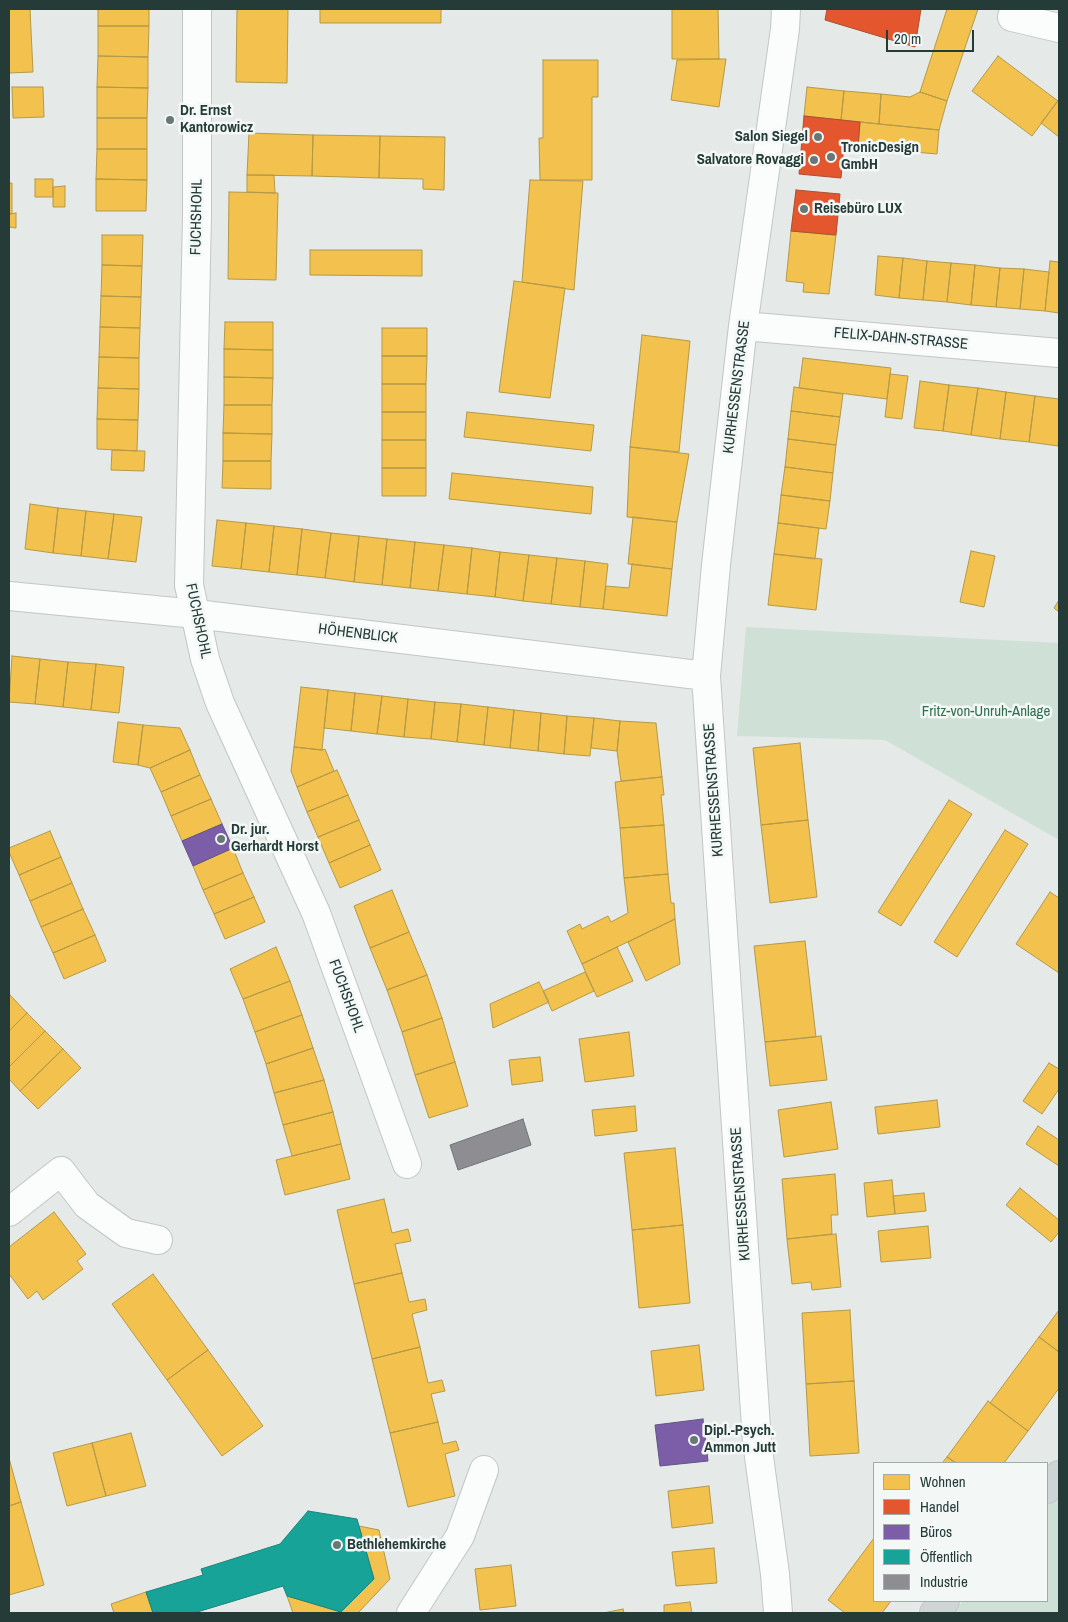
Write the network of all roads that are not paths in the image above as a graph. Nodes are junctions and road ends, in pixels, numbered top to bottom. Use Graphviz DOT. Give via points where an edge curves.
graph roads {
  1 [pos="197,9"];
  2 [pos="786,9"];
  3 [pos="1012,17"];
  4 [pos="1059,28"];
  5 [pos="743,326"];
  6 [pos="1059,353"];
  7 [pos="9,596"];
  8 [pos="196,614"];
  9 [pos="706,676"];
  10 [pos="407,1164"];
  11 [pos="9,1212"];
  12 [pos="158,1240"];
  13 [pos="484,1470"];
  14 [pos="1059,1475"];
  15 [pos="1048,1488"];
  16 [pos="775,1574"];
  17 [pos="944,1602"];
  18 [pos="411,1613"];
  19 [pos="778,1613"];
  20 [pos="787,1613"];
  21 [pos="934,1613"];
  1 -- 8 [label="street, FUCHSHOHL" via="197,226 189,585"];
  2 -- 5 [label="street, KURHESSENSTRASSE"];
  3 -- 4 [label="street"];
  5 -- 6 [label="street, FELIX-DAHN-STRASSE"];
  5 -- 9 [label="street, KURHESSENSTRASSE"];
  7 -- 8 [label="street, HÖHENBLICK"];
  8 -- 9 [label="street, HÖHENBLICK"];
  8 -- 10 [label="street, FUCHSHOHL" via="205,659 220,703 316,913"];
  9 -- 16 [label="street, KURHESSENSTRASSE" via="757,1442"];
  11 -- 12 [label="street" via="61,1171 87,1205 126,1233"];
  13 -- 18 [label="street" via="460,1536"];
  14 -- 15 [label="main road"];
  16 -- 19 [label="street, KURHESSENSTRASSE"];
  16 -- 20 [label="street, KURHESSENSTRASSE"];
  17 -- 21 [label="main road"];
}
